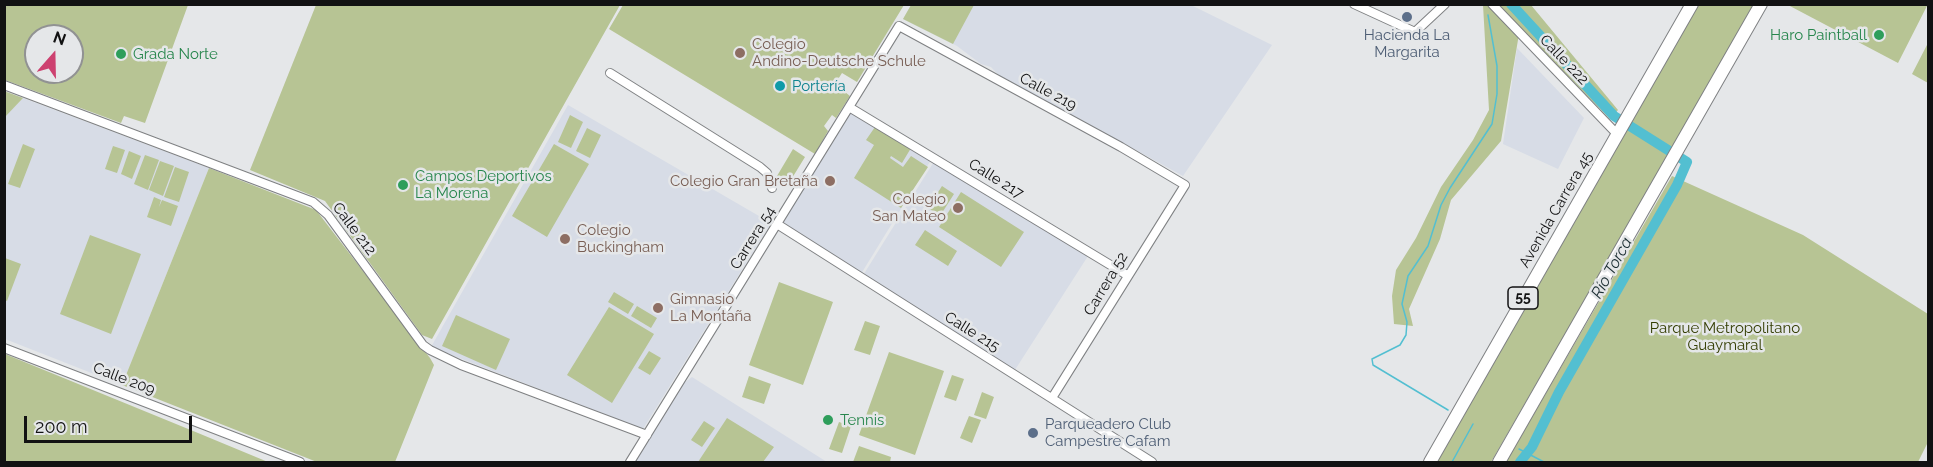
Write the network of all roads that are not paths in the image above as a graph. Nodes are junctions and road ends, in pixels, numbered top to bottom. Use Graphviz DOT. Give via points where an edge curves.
graph roads {
  1 [pos="1354,4"];
  2 [pos="1445,4"];
  3 [pos="1492,4"];
  4 [pos="1692,4"];
  5 [pos="1761,4"];
  6 [pos="897,27"];
  7 [pos="610,73"];
  8 [pos="4,85"];
  9 [pos="849,107"];
  10 [pos="1617,134"];
  11 [pos="1185,184"];
  12 [pos="772,188"];
  13 [pos="777,224"];
  14 [pos="1127,275"];
  15 [pos="4,348"];
  16 [pos="1052,398"];
  17 [pos="647,435"];
  18 [pos="300,462"];
  19 [pos="630,462"];
  20 [pos="1152,462"];
  21 [pos="1430,462"];
  22 [pos="1499,462"];
  1 -- 2 [label="street" via="1415,32"];
  3 -- 10 [label="street, Calle 222"];
  4 -- 10 [label="highway, Avenida Carrera 45 / 55"];
  5 -- 22 [label="highway"];
  6 -- 9 [label="street, Carrera 54"];
  6 -- 11 [label="street, Calle 219"];
  7 -- 12 [label="street" via="760,167 767,173"];
  8 -- 17 [label="street, Calle 212" via="313,202 328,215 430,350"];
  9 -- 13 [label="street, Carrera 54"];
  9 -- 14 [label="street, Calle 217"];
  10 -- 21 [label="highway, Avenida Carrera 45 / 55"];
  11 -- 14 [label="street, Carrera 52"];
  13 -- 16 [label="street, Calle 215"];
  13 -- 17 [label="street, Carrera 54"];
  14 -- 16 [label="street, Carrera 52"];
  15 -- 18 [label="street, Calle 209"];
  16 -- 20 [label="street, Calle 215"];
  17 -- 19 [label="street, Carrera 54"];
}
